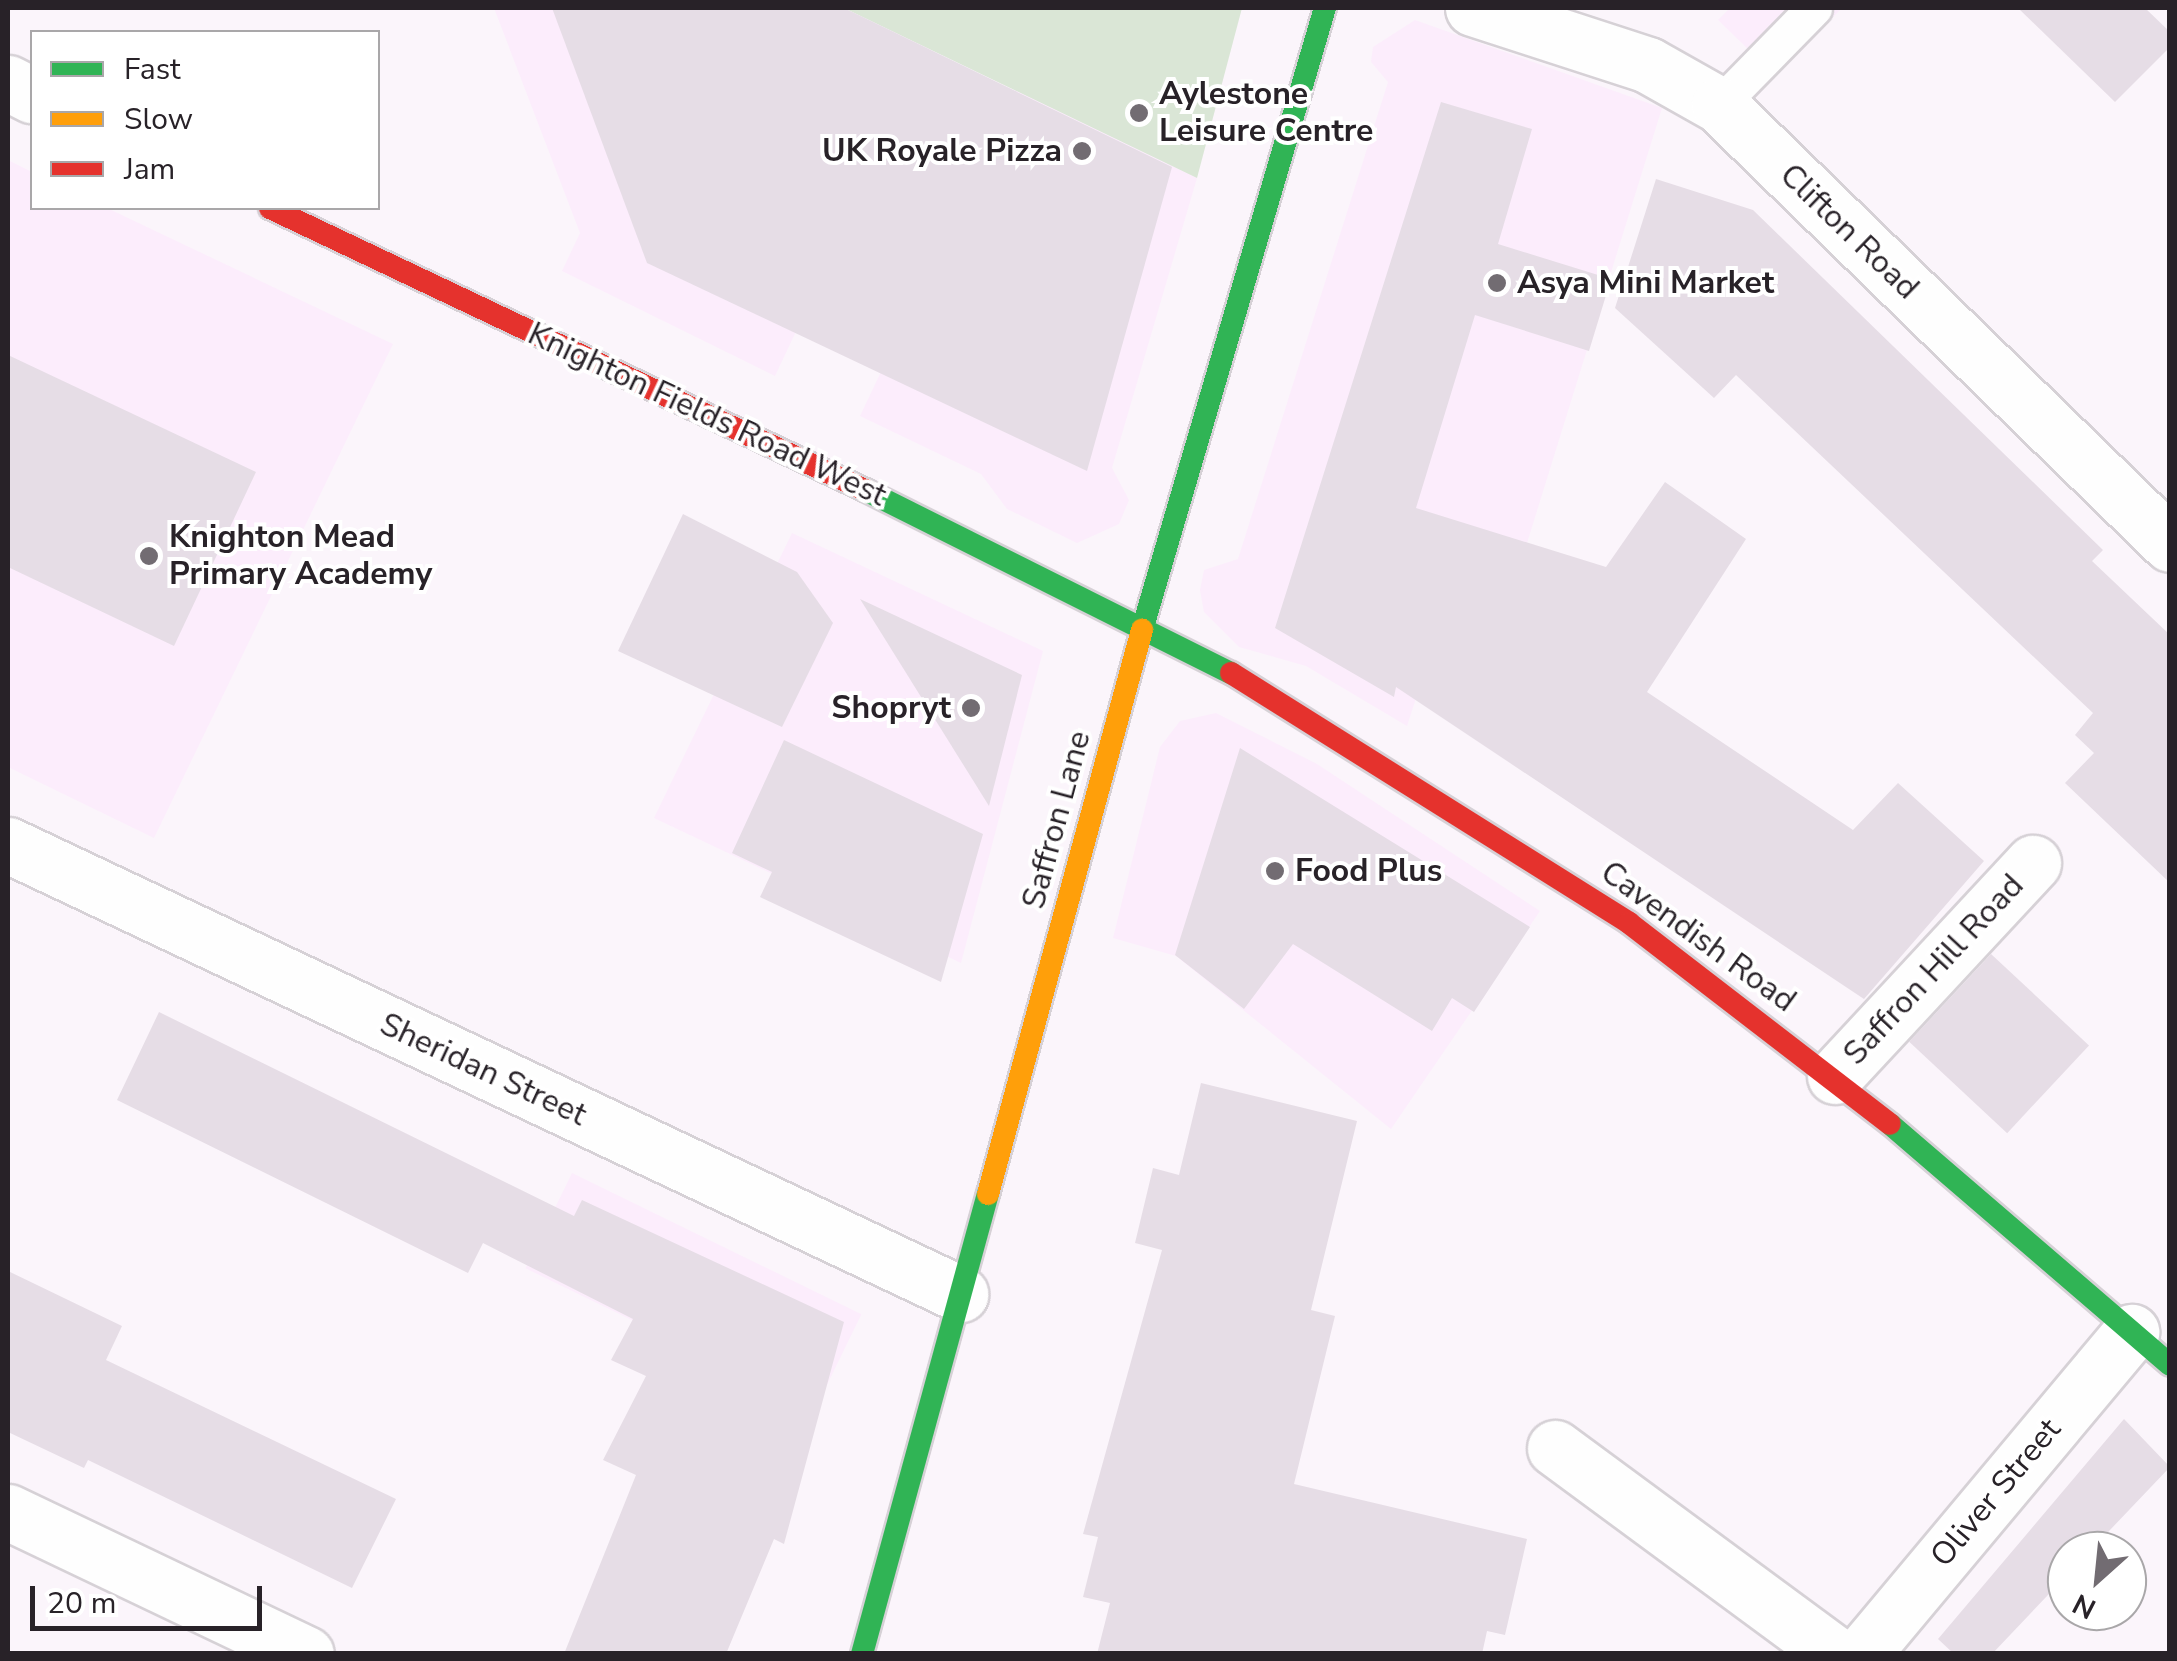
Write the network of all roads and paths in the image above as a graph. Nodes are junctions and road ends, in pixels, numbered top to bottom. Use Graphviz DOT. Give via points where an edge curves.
graph roads {
  1 [pos="1325,8"];
  2 [pos="1473,8"];
  3 [pos="1814,8"];
  4 [pos="1718,105"];
  5 [pos="274,210"];
  6 [pos="2170,544"];
  7 [pos="1144,622"];
  8 [pos="8,845"];
  9 [pos="2033,863"];
  10 [pos="1836,1076"];
  11 [pos="960,1294"];
  12 [pos="2150,1348"];
  13 [pos="1555,1448"];
  14 [pos="8,1512"];
  15 [pos="306,1654"];
  16 [pos="862,1654"];
  17 [pos="1834,1654"];
  18 [pos="1862,1654"];
  1 -- 7 [label="street, Saffron Lane"];
  2 -- 4 [label="street, Clifton Road" via="1648,65"];
  3 -- 4 [label="lane"];
  4 -- 6 [label="street, Clifton Road"];
  5 -- 7 [label="street, Knighton Fields Road West"];
  7 -- 10 [label="street, Cavendish Road" via="1629,924"];
  7 -- 11 [label="street, Saffron Lane"];
  8 -- 11 [label="street, Sheridan Street"];
  9 -- 10 [label="street, Saffron Hill Road"];
  10 -- 12 [label="street, Cavendish Road"];
  11 -- 16 [label="street, Saffron Lane"];
  12 -- 18 [label="street, Oliver Street"];
  13 -- 17 [label="street"];
  14 -- 15 [label="street"];
}
